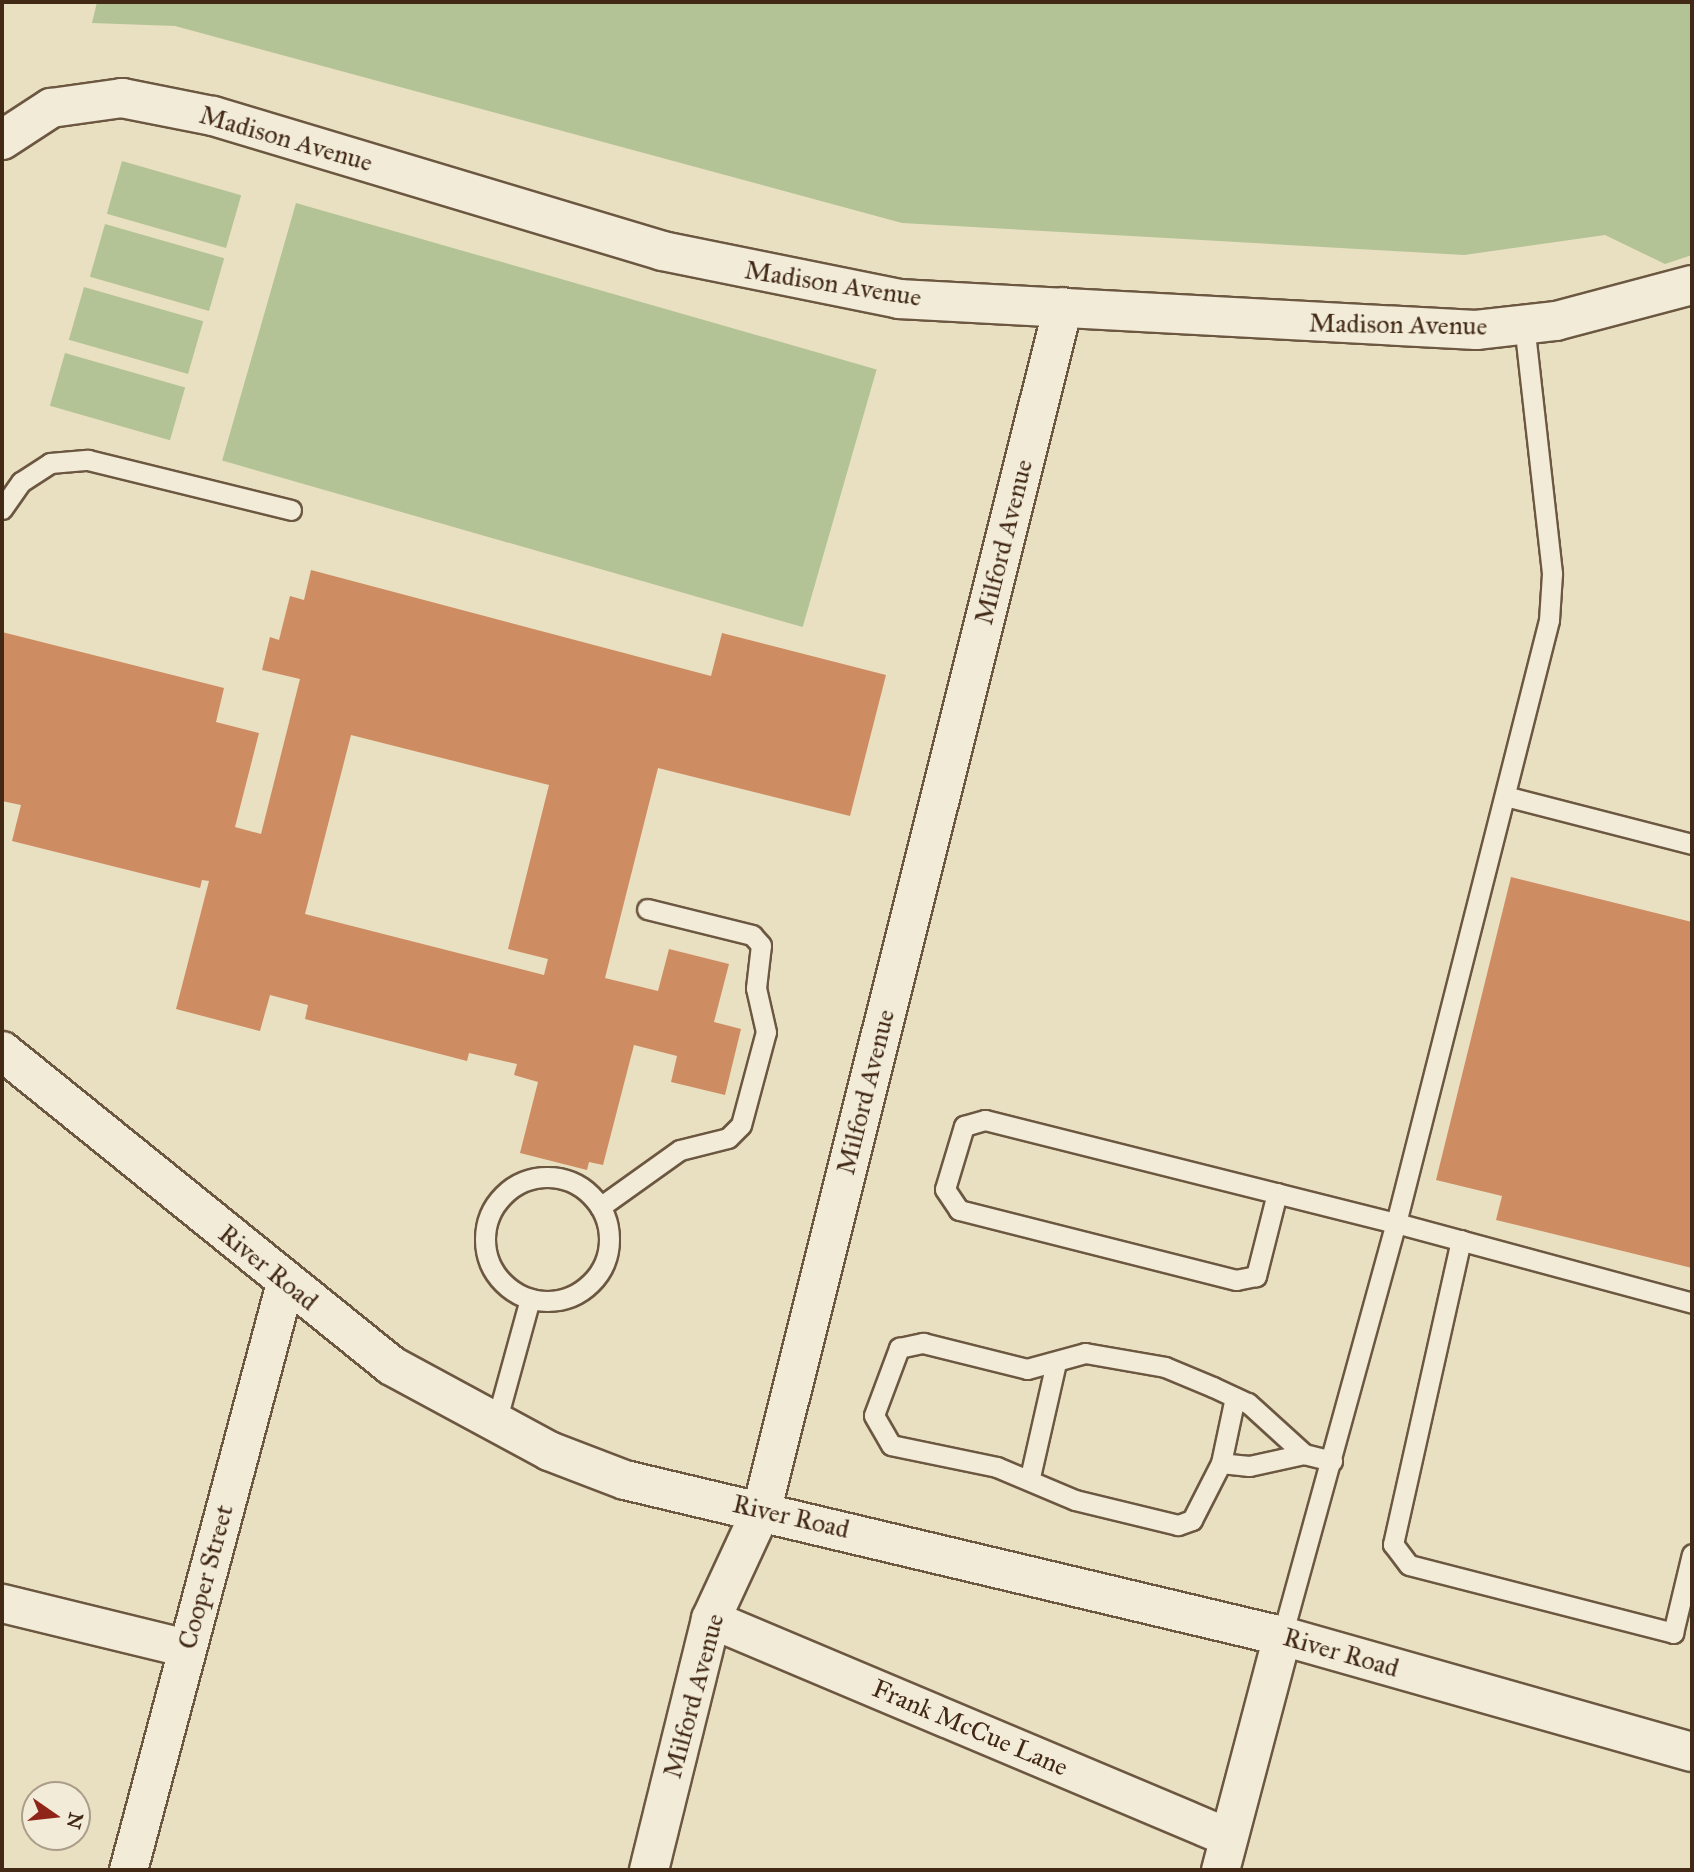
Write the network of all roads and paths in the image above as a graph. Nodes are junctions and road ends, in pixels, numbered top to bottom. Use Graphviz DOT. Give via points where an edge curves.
graph roads {
  1 [pos="2,140"];
  2 [pos="1692,285"];
  3 [pos="1063,307"];
  4 [pos="1524,325"];
  5 [pos="2,509"];
  6 [pos="291,510"];
  7 [pos="1505,796"];
  8 [pos="1692,844"];
  9 [pos="648,909"];
  10 [pos="2,1051"];
  11 [pos="1277,1193"];
  12 [pos="600,1207"];
  13 [pos="1396,1223"];
  14 [pos="1461,1240"];
  15 [pos="285,1283"];
  16 [pos="530,1299"];
  17 [pos="1692,1303"];
  18 [pos="1056,1363"];
  19 [pos="1235,1397"];
  20 [pos="495,1426"];
  21 [pos="1304,1454"];
  22 [pos="1332,1461"];
  23 [pos="1221,1463"];
  24 [pos="1030,1477"];
  25 [pos="762,1508"];
  26 [pos="1692,1554"];
  27 [pos="2,1603"];
  28 [pos="711,1619"];
  29 [pos="1282,1636"];
  30 [pos="187,1648"];
  31 [pos="1692,1752"];
  32 [pos="1224,1854"];
  33 [pos="128,1870"];
  34 [pos="649,1870"];
  1 -- 3 [label="street, Madison Avenue" via="51,108 122,98 213,116 662,251 780,279 899,299"];
  2 -- 4 [label="street, Madison Avenue" via="1635,304"];
  3 -- 4 [label="street, Madison Avenue" via="1391,330"];
  3 -- 25 [label="street, Milford Avenue"];
  4 -- 7 [label="lane" via="1552,573 1549,620"];
  5 -- 6 [label="lane" via="21,482 50,463 88,460"];
  7 -- 8 [label="lane"];
  7 -- 13 [label="lane"];
  9 -- 12 [label="lane" via="752,934 761,945 755,988 766,1032 741,1125 728,1138 680,1150"];
  10 -- 15 [label="street, River Road"];
  11 -- 11 [label="lane" via="985,1120 964,1126 945,1189 959,1210 1236,1280 1256,1276"];
  11 -- 13 [label="lane"];
  12 -- 16 [label="lane" via="609,1236 599,1273 569,1297"];
  12 -- 16 [label="lane" via="564,1178 542,1176 503,1194 490,1212 486,1255 510,1290"];
  13 -- 14 [label="lane"];
  13 -- 22 [label="lane"];
  14 -- 17 [label="lane"];
  14 -- 26 [label="lane" via="1393,1544 1409,1565 1673,1633"];
  15 -- 20 [label="street, River Road" via="391,1366"];
  15 -- 30 [label="street, Cooper Street"];
  16 -- 20 [label="lane"];
  18 -- 19 [label="lane" via="1085,1353 1119,1358 1165,1367"];
  18 -- 24 [label="lane"];
  18 -- 24 [label="lane" via="1027,1369 923,1343 899,1348 874,1415 891,1445"];
  19 -- 21 [label="lane"];
  19 -- 23 [label="lane"];
  20 -- 25 [label="street, River Road" via="625,1480"];
  21 -- 22 [label="lane"];
  21 -- 23 [label="lane" via="1249,1466"];
  22 -- 29 [label="lane"];
  23 -- 24 [label="lane" via="1187,1525 1075,1500"];
  25 -- 28 [label="street, Milford Avenue"];
  25 -- 29 [label="street, River Road"];
  27 -- 30 [label="street"];
  28 -- 32 [label="street, Frank McCue Lane"];
  28 -- 34 [label="street, Milford Avenue"];
  29 -- 31 [label="street, River Road"];
  29 -- 32 [label="street"];
  30 -- 33 [label="street, Cooper Street"];
}
